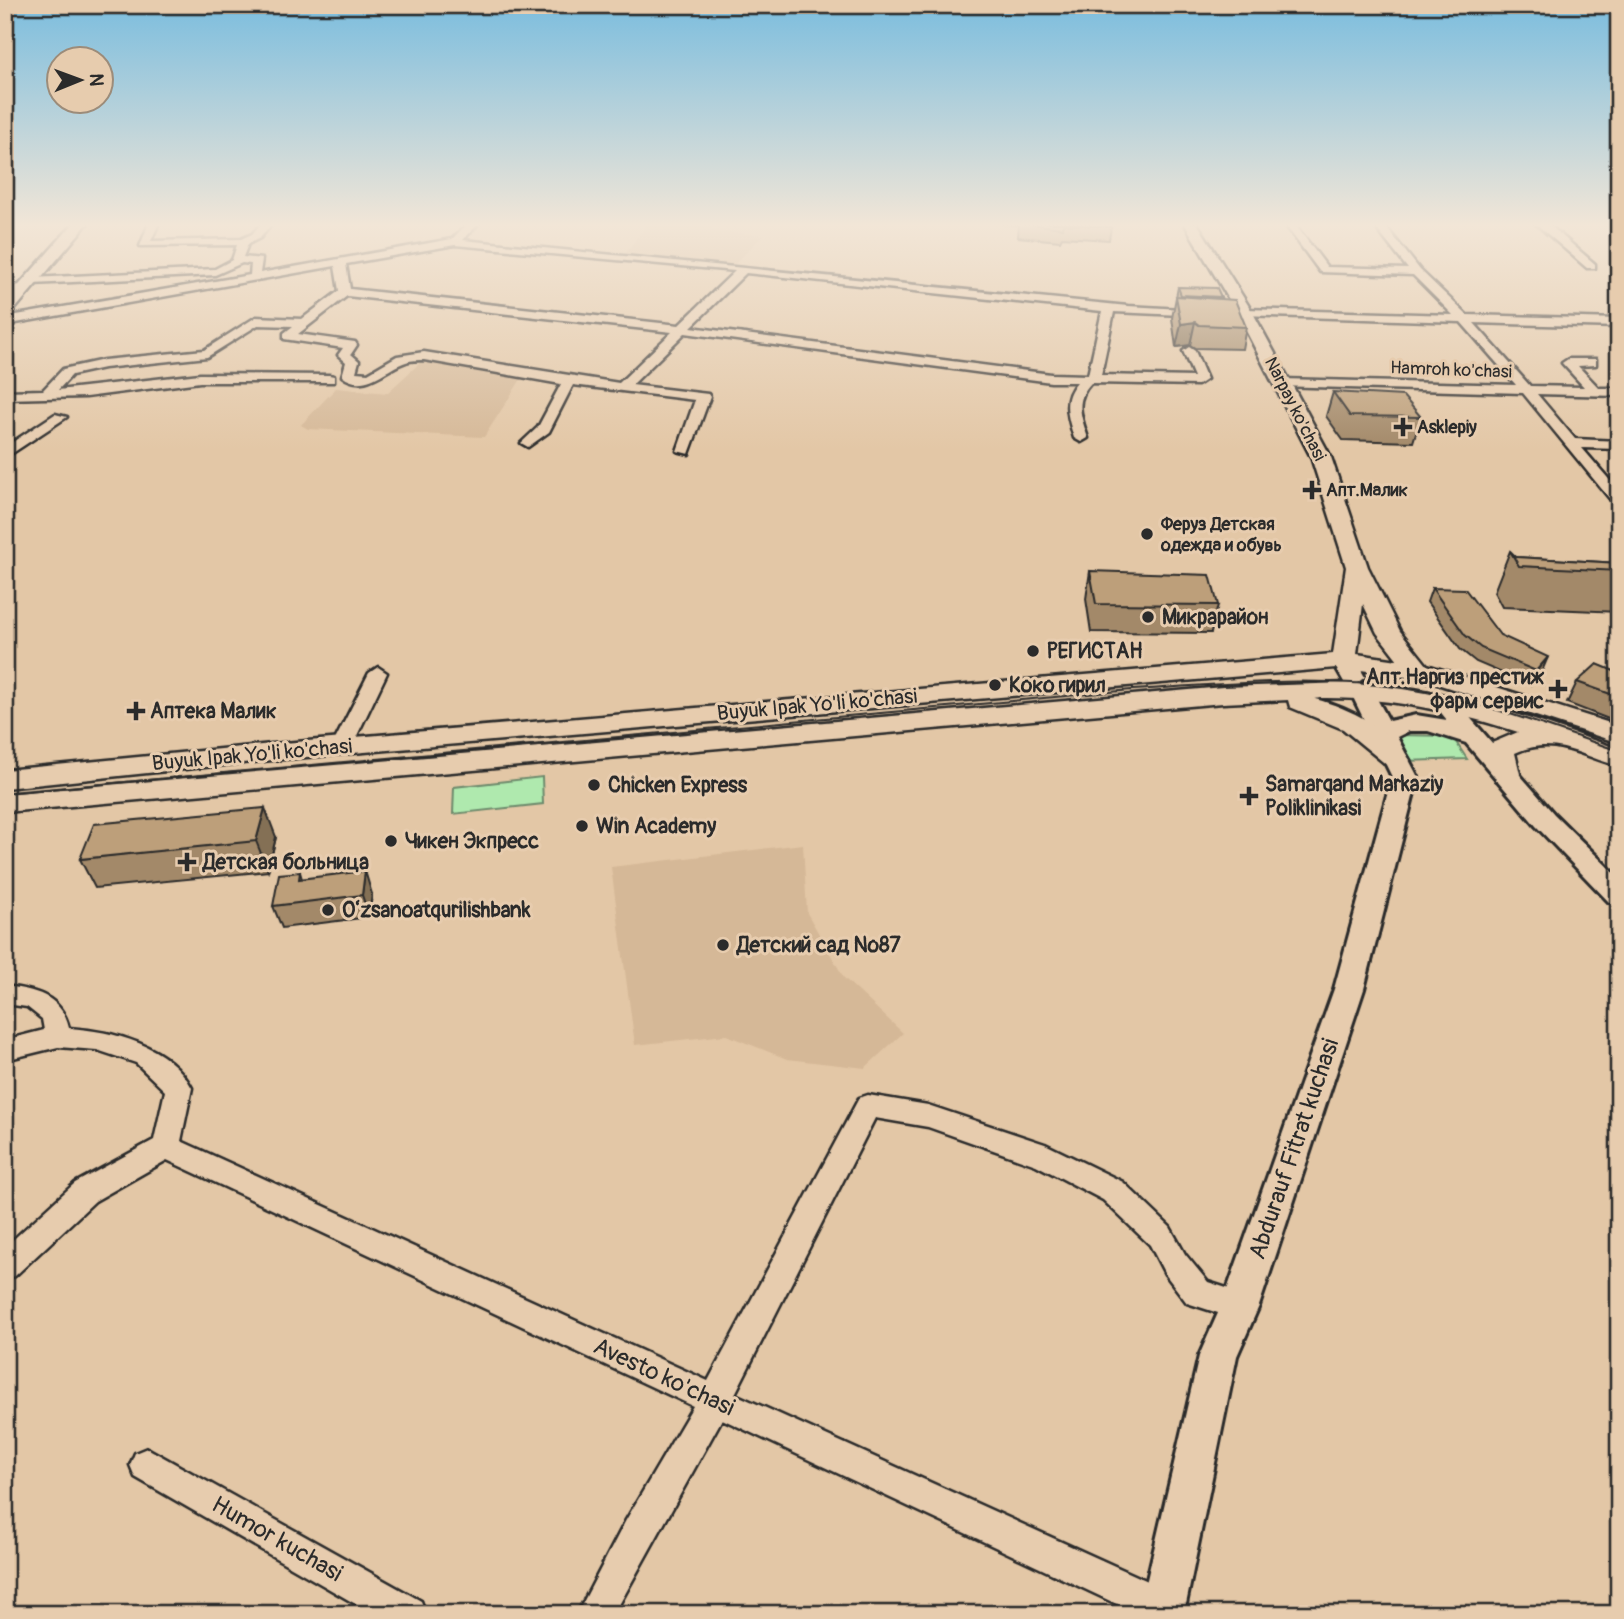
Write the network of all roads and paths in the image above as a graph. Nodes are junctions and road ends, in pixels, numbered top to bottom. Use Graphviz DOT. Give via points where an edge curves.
graph roads {
  1 [pos="140,299"];
  2 [pos="337,299"];
  3 [pos="404,299"];
  4 [pos="712,299"];
  5 [pos="1028,299"];
  6 [pos="1233,299"];
  7 [pos="1443,299"];
  8 [pos="1109,307"];
  9 [pos="1207,314"];
  10 [pos="1242,315"];
  11 [pos="1465,320"];
  12 [pos="5,321"];
  13 [pos="306,323"];
  14 [pos="1619,323"];
  15 [pos="680,329"];
  16 [pos="1189,351"];
  17 [pos="1592,362"];
  18 [pos="329,379"];
  19 [pos="1091,379"];
  20 [pos="569,381"];
  21 [pos="1282,383"];
  22 [pos="623,386"];
  23 [pos="1527,390"];
  24 [pos="1596,392"];
  25 [pos="1619,392"];
  26 [pos="47,394"];
  27 [pos="5,395"];
  28 [pos="60,417"];
  29 [pos="1081,438"];
  30 [pos="528,443"];
  31 [pos="1569,443"];
  32 [pos="1619,444"];
  33 [pos="684,451"];
  34 [pos="5,454"];
  35 [pos="1619,501"];
  36 [pos="1357,567"];
  37 [pos="1376,605"];
  38 [pos="1349,611"];
  39 [pos="1400,648"];
  40 [pos="1345,650"];
  41 [pos="1286,665"];
  42 [pos="1417,670"];
  43 [pos="379,673"];
  44 [pos="1362,691"];
  45 [pos="1265,694"];
  46 [pos="1500,695"];
  47 [pos="1445,703"];
  48 [pos="1619,736"];
  49 [pos="1556,737"];
  50 [pos="1478,739"];
  51 [pos="342,746"];
  52 [pos="1390,748"];
  53 [pos="1619,758"];
  54 [pos="1506,774"];
  55 [pos="5,779"];
  56 [pos="5,803"];
  57 [pos="1619,895"];
  58 [pos="5,995"];
  59 [pos="58,1037"];
  60 [pos="5,1050"];
  61 [pos="166,1147"];
  62 [pos="5,1266"];
  63 [pos="1240,1306"];
  64 [pos="715,1400"];
  65 [pos="147,1465"];
  66 [pos="1167,1611"];
  67 [pos="408,1614"];
  68 [pos="596,1614"];
  1 -- 12 [label="street"];
  2 -- 13 [label="street"];
  3 -- 15 [label="street"];
  4 -- 15 [label="street"];
  5 -- 8 [label="street"];
  6 -- 10 [label="main road, Narpay ko'chasi"];
  7 -- 11 [label="street"];
  8 -- 9 [label="street"];
  8 -- 19 [label="street"];
  10 -- 11 [label="street"];
  10 -- 21 [label="main road, Narpay ko'chasi"];
  11 -- 14 [label="street"];
  11 -- 23 [label="street"];
  13 -- 20 [label="street" via="288,336 351,345 344,355 353,361 348,376 369,377 401,359 424,356"];
  13 -- 26 [label="street" via="256,321 207,353 68,372"];
  15 -- 19 [label="street" via="1051,378"];
  15 -- 22 [label="street"];
  16 -- 19 [label="street" via="1201,379 1198,382"];
  17 -- 24 [label="street" via="1568,363"];
  18 -- 26 [label="street" via="200,378"];
  19 -- 29 [label="street" via="1074,393 1073,411"];
  20 -- 22 [label="street"];
  20 -- 30 [label="street" via="544,429"];
  21 -- 23 [label="street, Hamroh ko'chasi"];
  21 -- 36 [label="main road, Narpay ko'chasi" via="1321,457"];
  22 -- 33 [label="street" via="703,397"];
  23 -- 24 [label="street, Hamroh ko'chasi"];
  23 -- 31 [label="street"];
  24 -- 25 [label="street, Hamroh ko'chasi"];
  26 -- 27 [label="street"];
  28 -- 34 [label="street"];
  31 -- 32 [label="street"];
  31 -- 35 [label="street"];
  36 -- 37 [label="main road, Narpay ko'chasi"];
  36 -- 38 [label="main road, Narpay ko'chasi"];
  37 -- 39 [label="main road, Narpay ko'chasi"];
  37 -- 46 [label="main road" via="1440,662"];
  38 -- 40 [label="main road, Narpay ko'chasi"];
  38 -- 41 [label="main road" via="1325,645"];
  39 -- 40 [label="main road"];
  39 -- 42 [label="main road, Narpay ko'chasi"];
  40 -- 41 [label="main road, Buyuk Ipak Yo'li ko'chasi"];
  40 -- 42 [label="main road, Buyuk Ipak Yo'li ko'chasi"];
  40 -- 44 [label="main road"];
  41 -- 51 [label="main road, Buyuk Ipak Yo'li ko'chasi"];
  42 -- 46 [label="main road, Buyuk Ipak Yo'li ko'chasi"];
  42 -- 47 [label="main road, Narpay ko'chasi"];
  43 -- 51 [label="street"];
  44 -- 45 [label="main road, Buyuk Ipak Yo'li ko'chasi"];
  44 -- 47 [label="main road, Buyuk Ipak Yo'li ko'chasi"];
  44 -- 52 [label="street, Abdurauf Fitrat kuchasi"];
  45 -- 52 [label="main road" via="1323,709 1358,724"];
  45 -- 56 [label="main road, Buyuk Ipak Yo'li ko'chasi"];
  46 -- 48 [label="main road, Buyuk Ipak Yo'li ko'chasi"];
  47 -- 49 [label="main road, Buyuk Ipak Yo'li ko'chasi"];
  47 -- 50 [label="street"];
  49 -- 53 [label="main road, Buyuk Ipak Yo'li ko'chasi"];
  49 -- 54 [label="main road" via="1524,739 1501,749"];
  50 -- 52 [label="street" via="1424,723 1399,723"];
  50 -- 54 [label="street"];
  51 -- 55 [label="main road, Buyuk Ipak Yo'li ko'chasi"];
  52 -- 63 [label="street, Abdurauf Fitrat kuchasi" via="1405,777 1349,989"];
  54 -- 57 [label="street"];
  58 -- 59 [label="street" via="33,999 53,1014"];
  59 -- 60 [label="street"];
  59 -- 61 [label="street" via="98,1040 145,1056 179,1088"];
  61 -- 62 [label="street" via="85,1192"];
  61 -- 64 [label="street, Avesto ko'chasi"];
  63 -- 64 [label="street" via="1198,1293 1160,1236 1113,1191 1045,1156 928,1116 868,1106"];
  63 -- 66 [label="street, Abdurauf Fitrat kuchasi" via="1218,1356"];
  64 -- 66 [label="street, Avesto ko'chasi"];
  64 -- 68 [label="street"];
  65 -- 67 [label="street, Humor kuchasi"];
}
